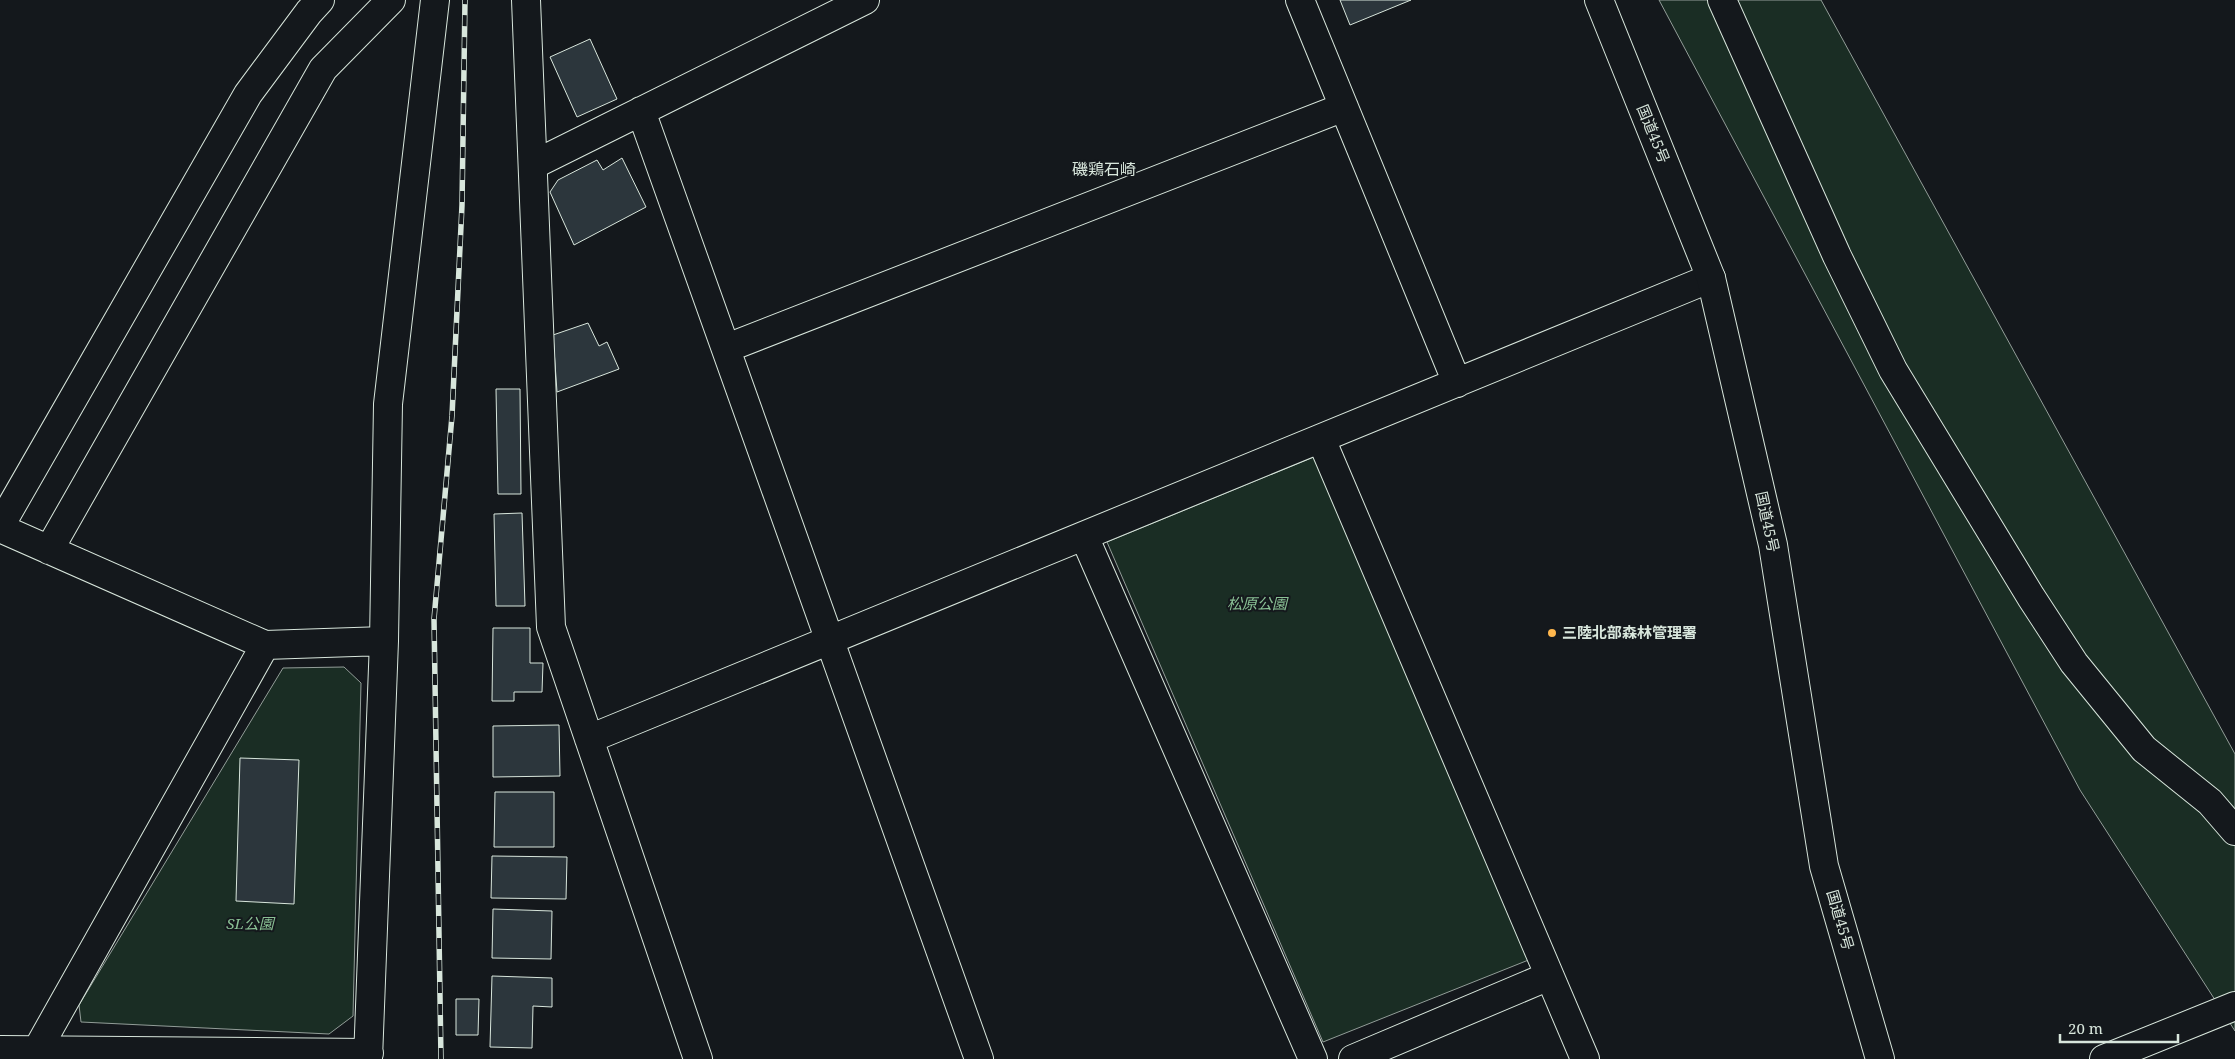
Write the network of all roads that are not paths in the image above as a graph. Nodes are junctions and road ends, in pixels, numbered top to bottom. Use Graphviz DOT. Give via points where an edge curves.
graph roads {
  1 [pos="320,0"];
  2 [pos="391,0"];
  3 [pos="435,0"];
  4 [pos="526,0"];
  5 [pos="865,0"];
  6 [pos="1300,0"];
  7 [pos="1599,0"];
  8 [pos="1722,0"];
  9 [pos="1344,107"];
  10 [pos="641,111"];
  11 [pos="533,165"];
  12 [pos="1711,278"];
  13 [pos="727,348"];
  14 [pos="1457,383"];
  15 [pos="1321,438"];
  16 [pos="0,527"];
  17 [pos="1084,536"];
  18 [pos="49,550"];
  19 [pos="384,640"];
  20 [pos="829,641"];
  21 [pos="265,645"];
  22 [pos="589,740"];
  23 [pos="2235,831"];
  24 [pos="1550,976"];
  25 [pos="2235,1006"];
  26 [pos="0,1050"];
  27 [pos="34,1054"];
  28 [pos="368,1056"];
  29 [pos="698,1059"];
  30 [pos="979,1059"];
  31 [pos="1314,1059"];
  32 [pos="1353,1059"];
  33 [pos="1584,1059"];
  34 [pos="1880,1059"];
  35 [pos="2104,1059"];
  1 -- 16 [label="main road" via="248,94"];
  2 -- 18 [label="main road" via="324,68"];
  3 -- 19 [label="main road" via="388,404"];
  4 -- 11 [label="main road"];
  5 -- 10 [label="main road"];
  6 -- 9 [label="main road"];
  7 -- 12 [label="main road, 国道45号"];
  8 -- 23 [label="main road" via="1837,256 1893,370 2031,597 2074,663 2144,749 2210,802"];
  9 -- 13 [label="main road"];
  9 -- 14 [label="main road"];
  10 -- 11 [label="main road"];
  10 -- 13 [label="main road"];
  11 -- 22 [label="main road" via="551,627"];
  12 -- 14 [label="main road"];
  12 -- 34 [label="main road, 国道45号" via="1773,545 1824,866"];
  13 -- 20 [label="main road"];
  14 -- 15 [label="main road"];
  15 -- 17 [label="main road"];
  15 -- 24 [label="main road"];
  16 -- 18 [label="main road"];
  17 -- 20 [label="main road"];
  17 -- 31 [label="main road"];
  18 -- 21 [label="main road"];
  19 -- 21 [label="main road"];
  19 -- 28 [label="main road"];
  20 -- 22 [label="main road"];
  20 -- 30 [label="main road"];
  21 -- 27 [label="main road"];
  22 -- 29 [label="main road"];
  24 -- 32 [label="main road"];
  24 -- 33 [label="main road"];
  25 -- 35 [label="main road"];
  26 -- 27 [label="main road"];
  27 -- 28 [label="main road"];
}
